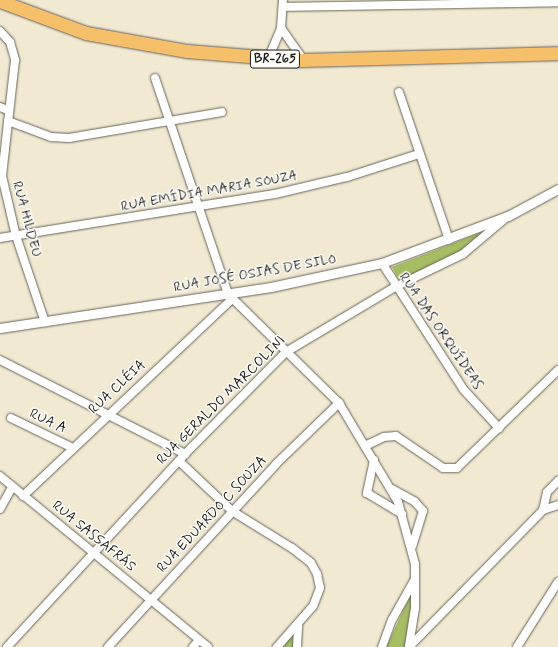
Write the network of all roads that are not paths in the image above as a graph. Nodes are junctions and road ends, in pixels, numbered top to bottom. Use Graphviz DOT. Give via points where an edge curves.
graph roads {
  1 [pos="0,1"];
  2 [pos="476,1"];
  3 [pos="558,2"];
  4 [pos="283,3"];
  5 [pos="281,28"];
  6 [pos="0,31"];
  7 [pos="558,53"];
  8 [pos="268,59"];
  9 [pos="303,60"];
  10 [pos="155,78"];
  11 [pos="399,92"];
  12 [pos="4,109"];
  13 [pos="222,112"];
  14 [pos="8,121"];
  15 [pos="170,122"];
  16 [pos="419,154"];
  17 [pos="1,177"];
  18 [pos="558,189"];
  19 [pos="199,209"];
  20 [pos="508,216"];
  21 [pos="16,236"];
  22 [pos="0,238"];
  23 [pos="449,240"];
  24 [pos="382,263"];
  25 [pos="395,287"];
  26 [pos="230,296"];
  27 [pos="45,322"];
  28 [pos="0,328"];
  29 [pos="286,352"];
  30 [pos="0,360"];
  31 [pos="558,370"];
  32 [pos="338,401"];
  33 [pos="108,413"];
  34 [pos="11,418"];
  35 [pos="499,428"];
  36 [pos="367,445"];
  37 [pos="73,448"];
  38 [pos="185,454"];
  39 [pos="374,460"];
  40 [pos="178,461"];
  41 [pos="0,476"];
  42 [pos="558,481"];
  43 [pos="12,487"];
  44 [pos="392,490"];
  45 [pos="23,496"];
  46 [pos="558,505"];
  47 [pos="0,508"];
  48 [pos="543,510"];
  49 [pos="232,511"];
  50 [pos="402,514"];
  51 [pos="412,546"];
  52 [pos="93,552"];
  53 [pos="416,579"];
  54 [pos="558,582"];
  55 [pos="151,600"];
  56 [pos="298,625"];
  57 [pos="199,640"];
  58 [pos="8,647"];
  59 [pos="108,647"];
  60 [pos="193,647"];
  61 [pos="208,647"];
  62 [pos="277,647"];
  63 [pos="297,647"];
  64 [pos="382,647"];
  65 [pos="410,647"];
  66 [pos="517,647"];
  1 -- 8 [label="highway, BR-265" via="72,28 132,43"];
  2 -- 3 [label="street"];
  2 -- 4 [label="street"];
  4 -- 5 [label="street"];
  5 -- 8 [label="street"];
  5 -- 9 [label="street"];
  6 -- 12 [label="street, RUA HILDEU" via="14,52"];
  7 -- 9 [label="highway, BR-265"];
  8 -- 9 [label="highway, BR-265"];
  10 -- 15 [label="street"];
  11 -- 16 [label="street"];
  12 -- 14 [label="street, RUA HILDEU"];
  13 -- 15 [label="street"];
  14 -- 15 [label="street" via="59,138"];
  14 -- 17 [label="street, RUA HILDEU"];
  15 -- 19 [label="street"];
  16 -- 19 [label="street, RUA EMÍDIA MARIA SOUZA" via="347,177"];
  16 -- 23 [label="street"];
  17 -- 21 [label="street, RUA HILDEU"];
  18 -- 20 [label="street, RUA GERALDO MARCOLINI"];
  19 -- 21 [label="street, RUA EMÍDIA MARIA SOUZA"];
  19 -- 26 [label="street"];
  20 -- 23 [label="street, RUA JOSÉ OSIAS DE SILO"];
  20 -- 25 [label="street, RUA GERALDO MARCOLINI" via="463,254"];
  21 -- 22 [label="street, RUA EMÍDIA MARIA SOUZA"];
  21 -- 27 [label="street, RUA HILDEU"];
  23 -- 24 [label="street, RUA JOSÉ OSIAS DE SILO"];
  24 -- 25 [label="street, RUA DAS ORQUÍDEAS"];
  24 -- 26 [label="street, RUA JOSÉ OSIAS DE SILO"];
  25 -- 29 [label="street, RUA GERALDO MARCOLINI"];
  25 -- 35 [label="street, RUA DAS ORQUÍDEAS" via="464,390"];
  26 -- 27 [label="street, RUA JOSÉ OSIAS DE SILO"];
  26 -- 29 [label="street"];
  26 -- 33 [label="street, RUA CLÉIA"];
  27 -- 28 [label="street, RUA JOSÉ OSIAS DE SILO"];
  29 -- 32 [label="street"];
  29 -- 38 [label="street, RUA GERALDO MARCOLINI"];
  30 -- 33 [label="street"];
  31 -- 35 [label="street"];
  32 -- 36 [label="street"];
  32 -- 49 [label="street, RUA EDUARDO C SOUZA"];
  33 -- 37 [label="street, RUA CLÉIA"];
  33 -- 38 [label="street"];
  34 -- 37 [label="street, RUA A"];
  35 -- 36 [label="street" via="453,470 438,465 396,436 384,437"];
  36 -- 39 [label="street"];
  37 -- 45 [label="street, RUA CLÉIA"];
  38 -- 40 [label="street, RUA GERALDO MARCOLINI"];
  39 -- 44 [label="street"];
  39 -- 50 [label="street" via="367,493"];
  40 -- 49 [label="street"];
  40 -- 52 [label="street, RUA GERALDO MARCOLINI"];
  41 -- 43 [label="street, RUA SASSAFRÁS"];
  42 -- 48 [label="street" via="547,492"];
  43 -- 45 [label="street, RUA SASSAFRÁS"];
  43 -- 47 [label="street"];
  44 -- 50 [label="street"];
  44 -- 51 [label="street" via="415,502 423,512"];
  45 -- 52 [label="street, RUA SASSAFRÁS"];
  46 -- 48 [label="street"];
  48 -- 65 [label="street"];
  49 -- 55 [label="street, RUA EDUARDO C SOUZA"];
  49 -- 56 [label="street" via="311,563 320,588 313,606"];
  50 -- 51 [label="street"];
  51 -- 53 [label="street"];
  52 -- 55 [label="street, RUA SASSAFRÁS"];
  52 -- 58 [label="street, RUA GERALDO MARCOLINI"];
  53 -- 64 [label="street" via="392,620"];
  53 -- 65 [label="street"];
  54 -- 66 [label="street"];
  55 -- 57 [label="street, RUA SASSAFRÁS"];
  55 -- 59 [label="street, RUA EDUARDO C SOUZA"];
  56 -- 62 [label="street"];
  56 -- 63 [label="street"];
  57 -- 60 [label="street"];
  57 -- 61 [label="street, RUA SASSAFRÁS"];
}
